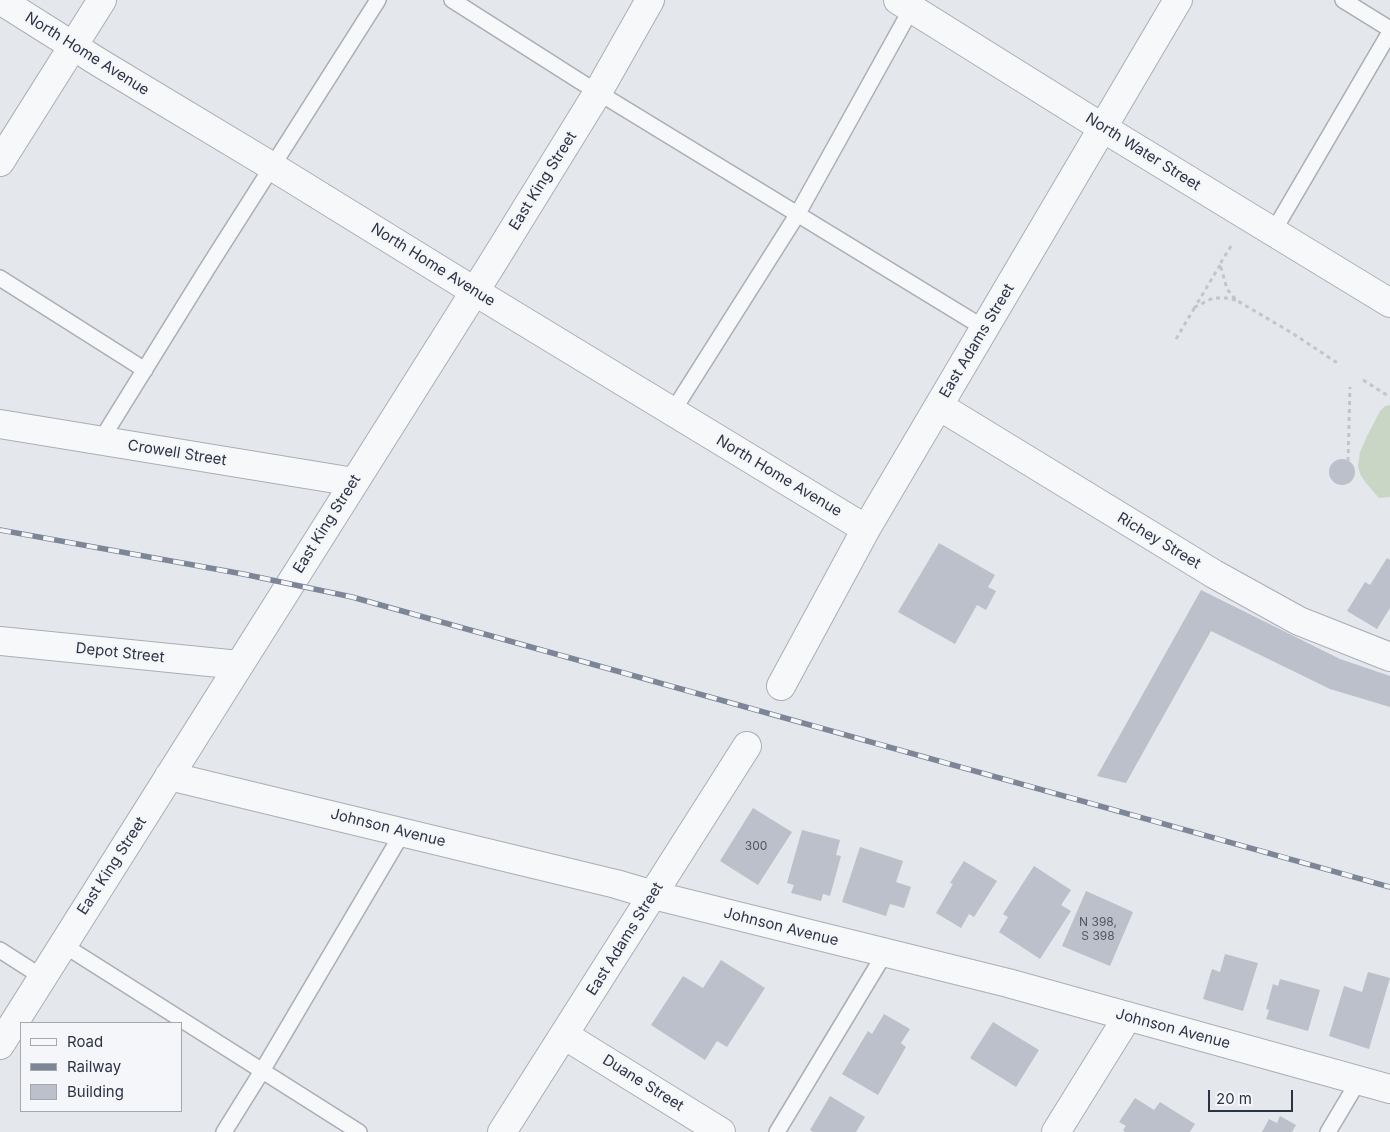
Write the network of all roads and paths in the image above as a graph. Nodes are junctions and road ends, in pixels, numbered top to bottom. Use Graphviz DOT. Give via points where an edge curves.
graph roads {
  1 [pos="0,0"];
  2 [pos="102,0"];
  3 [pos="378,0"];
  4 [pos="452,0"];
  5 [pos="650,0"];
  6 [pos="1178,0"];
  7 [pos="1343,0"];
  8 [pos="909,3"];
  9 [pos="1390,30"];
  10 [pos="73,46"];
  11 [pos="598,92"];
  12 [pos="1103,128"];
  13 [pos="0,162"];
  14 [pos="273,167"];
  15 [pos="797,215"];
  16 [pos="1273,232"];
  17 [pos="1231,246"];
  18 [pos="1220,264"];
  19 [pos="0,278"];
  20 [pos="474,291"];
  21 [pos="1236,300"];
  22 [pos="1390,303"];
  23 [pos="1195,307"];
  24 [pos="984,328"];
  25 [pos="1176,339"];
  26 [pos="1339,364"];
  27 [pos="145,370"];
  28 [pos="1363,380"];
  29 [pos="1350,387"];
  30 [pos="1390,397"];
  31 [pos="939,406"];
  32 [pos="673,411"];
  33 [pos="0,424"];
  34 [pos="101,440"];
  35 [pos="1348,461"];
  36 [pos="354,482"];
  37 [pos="866,529"];
  38 [pos="0,640"];
  39 [pos="1390,657"];
  40 [pos="239,665"];
  41 [pos="781,686"];
  42 [pos="747,746"];
  43 [pos="169,776"];
  44 [pos="403,832"];
  45 [pos="653,895"];
  46 [pos="62,944"];
  47 [pos="0,950"];
  48 [pos="885,953"];
  49 [pos="42,977"];
  50 [pos="1128,1016"];
  51 [pos="564,1035"];
  52 [pos="0,1045"];
  53 [pos="262,1071"];
  54 [pos="1360,1080"];
  55 [pos="1390,1089"];
  56 [pos="224,1132"];
  57 [pos="359,1132"];
  58 [pos="502,1132"];
  59 [pos="721,1132"];
  60 [pos="777,1132"];
  61 [pos="1056,1132"];
  62 [pos="1328,1132"];
  1 -- 10 [label="street, North Home Avenue"];
  2 -- 10 [label="street"];
  3 -- 14 [label="lane"];
  4 -- 11 [label="lane"];
  5 -- 11 [label="street, East King Street"];
  6 -- 12 [label="street, East Adams Street"];
  7 -- 9 [label="lane"];
  8 -- 12 [label="street, North Water Street"];
  8 -- 15 [label="lane"];
  9 -- 16 [label="lane"];
  10 -- 13 [label="street"];
  10 -- 14 [label="street, North Home Avenue"];
  11 -- 15 [label="lane"];
  11 -- 20 [label="street, East King Street"];
  12 -- 16 [label="street, North Water Street"];
  12 -- 24 [label="street, East Adams Street"];
  14 -- 20 [label="street, North Home Avenue"];
  14 -- 27 [label="lane"];
  15 -- 24 [label="lane"];
  15 -- 32 [label="lane"];
  16 -- 22 [label="street, North Water Street"];
  17 -- 18 [label="path"];
  18 -- 21 [label="path" via="1227,289"];
  18 -- 23 [label="path"];
  19 -- 27 [label="lane"];
  20 -- 32 [label="street, North Home Avenue"];
  20 -- 36 [label="street, East King Street"];
  21 -- 23 [label="path" via="1213,298"];
  21 -- 26 [label="path"];
  23 -- 25 [label="path"];
  24 -- 31 [label="street, East Adams Street"];
  27 -- 34 [label="lane"];
  28 -- 30 [label="path"];
  29 -- 35 [label="path"];
  31 -- 37 [label="street, East Adams Street"];
  31 -- 39 [label="street, Richey Street" via="1214,574 1299,621"];
  32 -- 37 [label="street, North Home Avenue"];
  33 -- 34 [label="street, Crowell Street"];
  34 -- 36 [label="street, Crowell Street"];
  36 -- 40 [label="street, East King Street"];
  37 -- 41 [label="street, East Adams Street"];
  38 -- 40 [label="street, Depot Street"];
  40 -- 43 [label="street, East King Street"];
  42 -- 45 [label="street, East Adams Street"];
  43 -- 44 [label="street, Johnson Avenue"];
  43 -- 46 [label="street, East King Street"];
  44 -- 45 [label="street, Johnson Avenue"];
  44 -- 53 [label="lane"];
  45 -- 48 [label="street, Johnson Avenue"];
  45 -- 51 [label="street, East Adams Street"];
  46 -- 49 [label="street, East King Street"];
  46 -- 53 [label="lane"];
  47 -- 49 [label="lane"];
  48 -- 50 [label="street, Johnson Avenue"];
  48 -- 60 [label="lane"];
  49 -- 52 [label="street, East King Street"];
  50 -- 54 [label="street, Johnson Avenue"];
  50 -- 61 [label="street"];
  51 -- 58 [label="street, East Adams Street"];
  51 -- 59 [label="street, Duane Street"];
  53 -- 56 [label="lane"];
  53 -- 57 [label="lane"];
  54 -- 55 [label="street, Johnson Avenue"];
  54 -- 62 [label="lane"];
}
